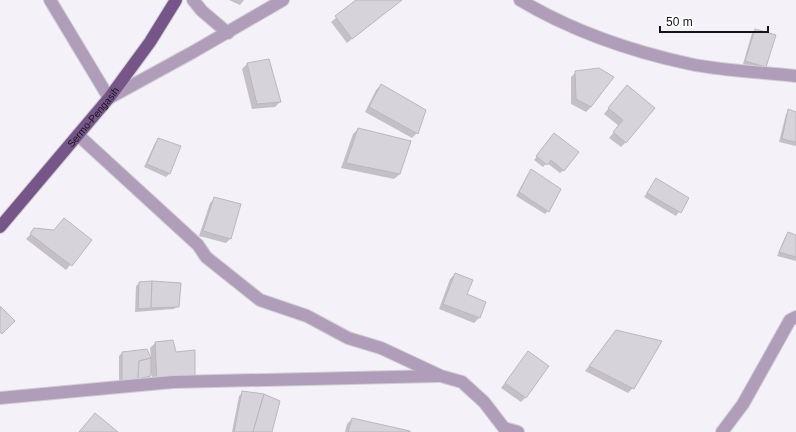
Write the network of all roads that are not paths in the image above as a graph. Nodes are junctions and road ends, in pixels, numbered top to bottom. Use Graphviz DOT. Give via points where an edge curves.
graph roads {
  1 [pos="50,0"];
  2 [pos="176,0"];
  3 [pos="194,0"];
  4 [pos="283,0"];
  5 [pos="520,0"];
  6 [pos="228,33"];
  7 [pos="796,76"];
  8 [pos="109,98"];
  9 [pos="78,135"];
  10 [pos="0,227"];
  11 [pos="796,317"];
  12 [pos="441,376"];
  13 [pos="0,398"];
  14 [pos="518,432"];
  15 [pos="722,432"];
  1 -- 8 [label="street"];
  2 -- 8 [label="main road, Sermo-Pengasih" via="150,42"];
  3 -- 6 [label="street" via="202,11"];
  4 -- 6 [label="street"];
  5 -- 7 [label="street" via="546,15 611,43 691,64"];
  6 -- 8 [label="street"];
  8 -- 9 [label="main road, Sermo-Pengasih"];
  9 -- 10 [label="main road, Sermo-Pengasih"];
  9 -- 12 [label="street" via="198,246 206,257 260,300 307,316 348,338 381,348"];
  11 -- 15 [label="street" via="790,320 743,404"];
  12 -- 13 [label="street" via="174,382"];
  12 -- 14 [label="street" via="462,382 484,402 504,428"];
}
